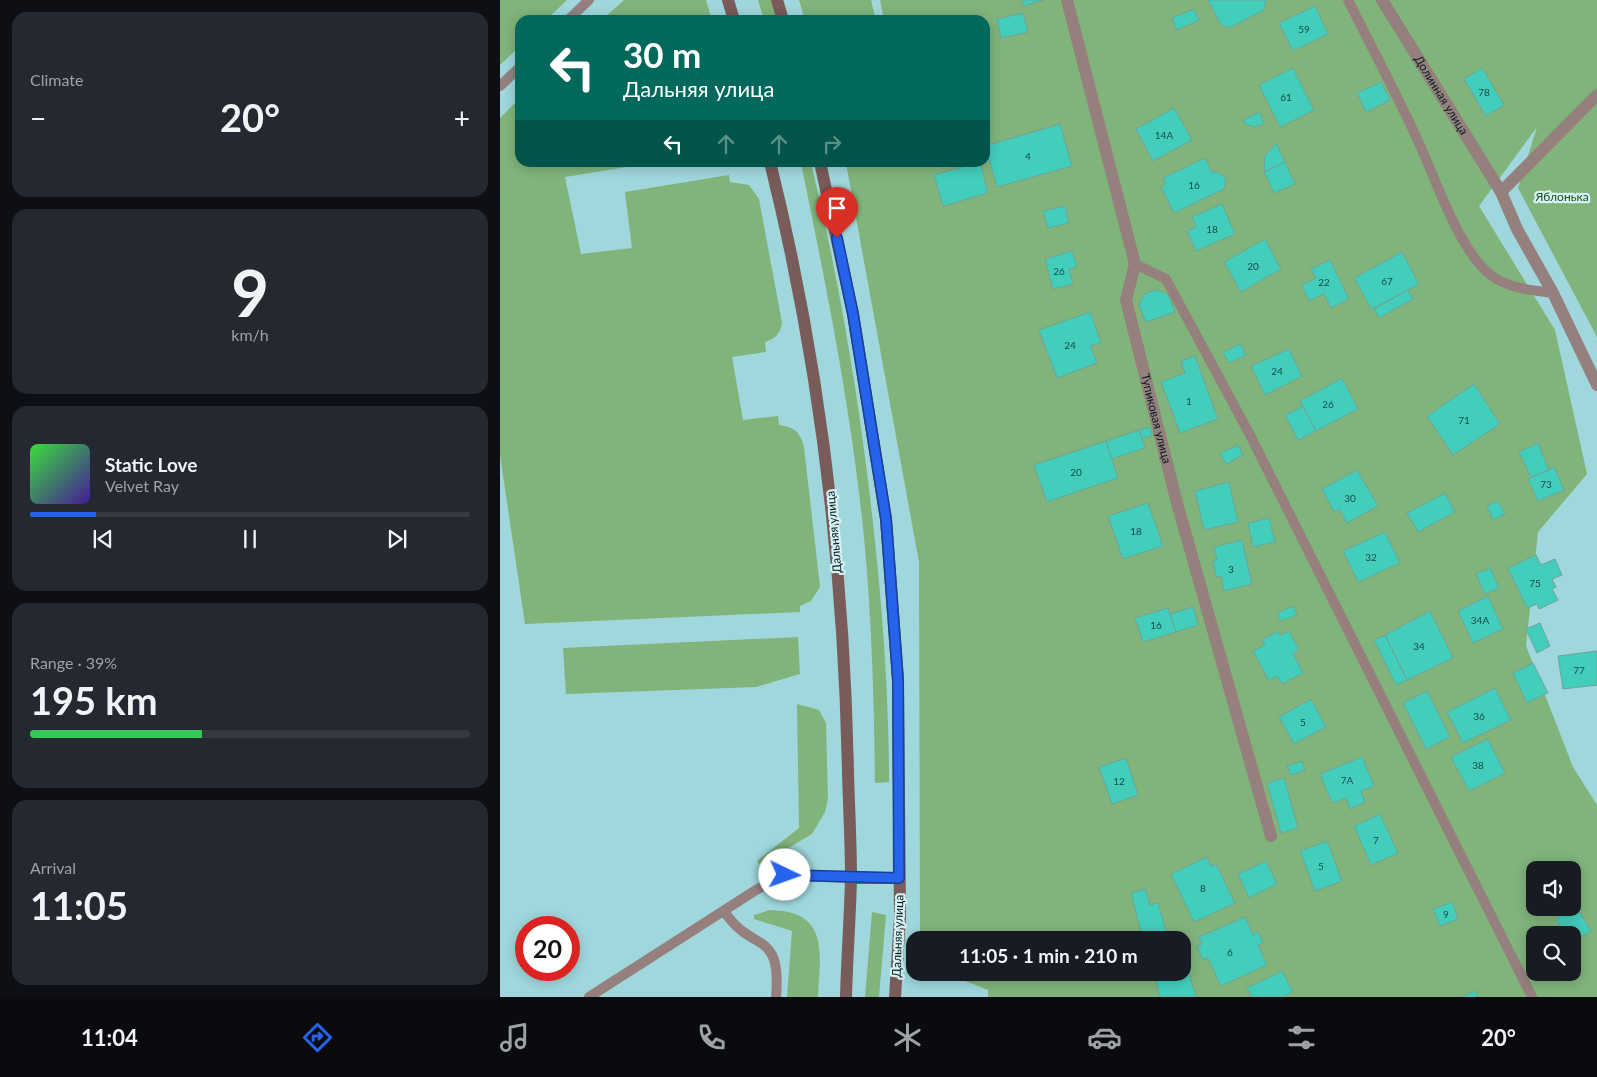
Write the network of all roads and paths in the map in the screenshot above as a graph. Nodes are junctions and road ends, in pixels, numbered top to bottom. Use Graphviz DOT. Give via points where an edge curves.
graph roads {
  1 [pos="589,0"];
  2 [pos="728,0"];
  3 [pos="777,0"];
  4 [pos="1067,0"];
  5 [pos="1348,0"];
  6 [pos="1382,0"];
  7 [pos="573,15"];
  8 [pos="732,15"];
  9 [pos="782,15"];
  10 [pos="515,72"];
  11 [pos="500,86"];
  12 [pos="1597,95"];
  13 [pos="771,167"];
  14 [pos="821,167"];
  15 [pos="1501,192"];
  16 [pos="1135,264"];
  17 [pos="1553,293"];
  18 [pos="1597,385"];
  19 [pos="1271,836"];
  20 [pos="851,878"];
  21 [pos="899,878"];
  22 [pos="724,911"];
  23 [pos="589,997"];
  24 [pos="776,997"];
  25 [pos="846,997"];
  26 [pos="895,997"];
  27 [pos="1532,997"];
  1 -- 7 [label="lane"];
  2 -- 8 [label="main road"];
  3 -- 9 [label="main road"];
  4 -- 16 [label="street, Тупиковая улица"];
  5 -- 17 [label="lane" via="1465,244 1480,265 1509,286"];
  6 -- 15 [label="street, Долинная улица"];
  10 -- 11 [label="lane"];
  12 -- 15 [label="street"];
  13 -- 20 [label="main road, Дальняя улица" via="788,234 811,357 834,517 847,699"];
  14 -- 21 [label="main road, Дальняя улица" via="853,314 886,519 898,680"];
  15 -- 17 [label="street, Долинная улица" via="1516,229"];
  16 -- 19 [label="street, Тупиковая улица" via="1126,300 1177,502"];
  16 -- 27 [label="lane" via="1166,279 1171,287 1250,435"];
  17 -- 18 [label="street, Долинная улица"];
  20 -- 21 [label="main road"];
  20 -- 22 [label="lane" via="785,875"];
  20 -- 25 [label="main road, Дальняя улица"];
  21 -- 26 [label="main road, Дальняя улица"];
  22 -- 23 [label="lane"];
  22 -- 24 [label="lane" via="732,924 765,945 774,956 778,972"];
}
